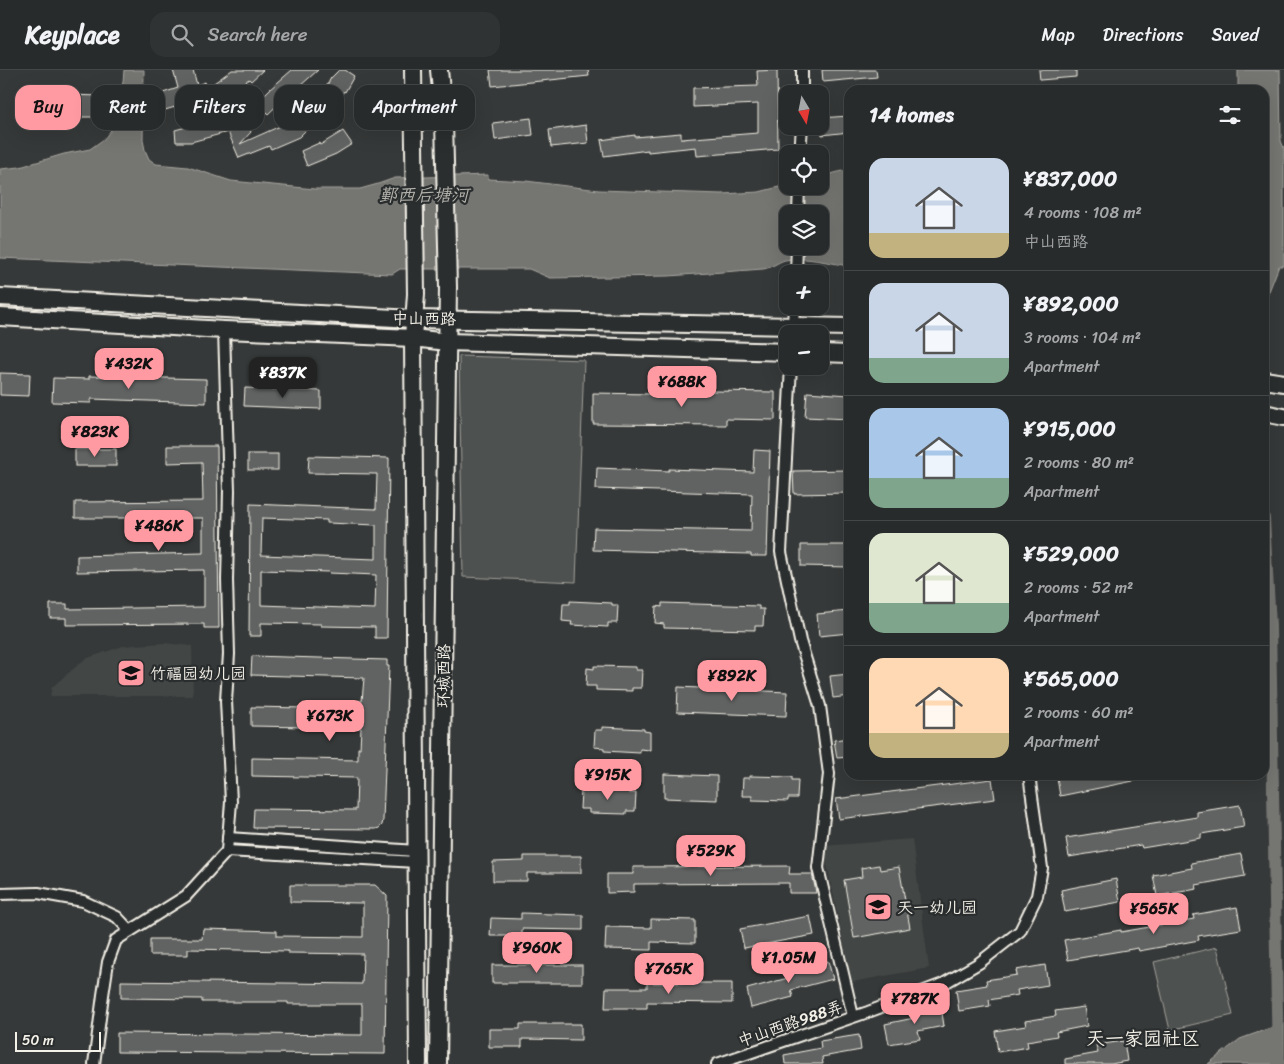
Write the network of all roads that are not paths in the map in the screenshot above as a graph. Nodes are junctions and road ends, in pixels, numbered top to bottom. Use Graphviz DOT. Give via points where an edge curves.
graph roads {
  1 [pos="413,70"];
  2 [pos="439,70"];
  3 [pos="802,70"];
  4 [pos="802,85"];
  5 [pos="0,297"];
  6 [pos="0,317"];
  7 [pos="414,319"];
  8 [pos="447,319"];
  9 [pos="779,326"];
  10 [pos="829,327"];
  11 [pos="844,327"];
  12 [pos="224,330"];
  13 [pos="412,338"];
  14 [pos="447,342"];
  15 [pos="779,352"];
  16 [pos="829,353"];
  17 [pos="844,354"];
  18 [pos="790,375"];
  19 [pos="1269,381"];
  20 [pos="1284,383"];
  21 [pos="1269,414"];
  22 [pos="1284,417"];
  23 [pos="1030,780"];
  24 [pos="228,838"];
  25 [pos="227,851"];
  26 [pos="416,856"];
  27 [pos="0,894"];
  28 [pos="130,932"];
  29 [pos="853,1016"];
  30 [pos="94,1064"];
  31 [pos="418,1064"];
  32 [pos="438,1064"];
  33 [pos="717,1064"];
  1 -- 7 [label="main road, 环城西路"];
  2 -- 8 [label="main road, 环城西路" via="444,121"];
  3 -- 4 [label="street"];
  5 -- 7 [label="main road, 中山西路"];
  6 -- 12 [label="main road, 中山西路"];
  7 -- 8 [label="main road, 中山西路"];
  7 -- 13 [label="main road, 环城西路"];
  8 -- 9 [label="main road, 中山西路"];
  8 -- 14 [label="main road, 环城西路"];
  10 -- 11 [label="main road, 中山西路"];
  12 -- 13 [label="main road, 中山西路"];
  12 -- 24 [label="street" via="229,491 226,701 231,802"];
  13 -- 14 [label="main road, 中山西路"];
  13 -- 26 [label="main road, 环城西路"];
  14 -- 15 [label="main road, 中山西路"];
  14 -- 32 [label="main road, 环城西路"];
  16 -- 17 [label="main road"];
  18 -- 29 [label="street" via="780,552 800,640 820,706 829,774 818,868"];
  19 -- 20 [label="main road"];
  21 -- 22 [label="main road"];
  23 -- 29 [label="street, 中山西路988弄" via="1042,868 1037,896 1020,931 978,963 943,984"];
  24 -- 25 [label="street"];
  24 -- 26 [label="street"];
  25 -- 26 [label="street"];
  25 -- 28 [label="street" via="186,896"];
  26 -- 31 [label="main road, 环城西路"];
  27 -- 28 [label="street" via="38,893 83,901 117,917"];
  28 -- 30 [label="street" via="116,940 108,962"];
  29 -- 33 [label="street, 中山西路988弄"];
}
